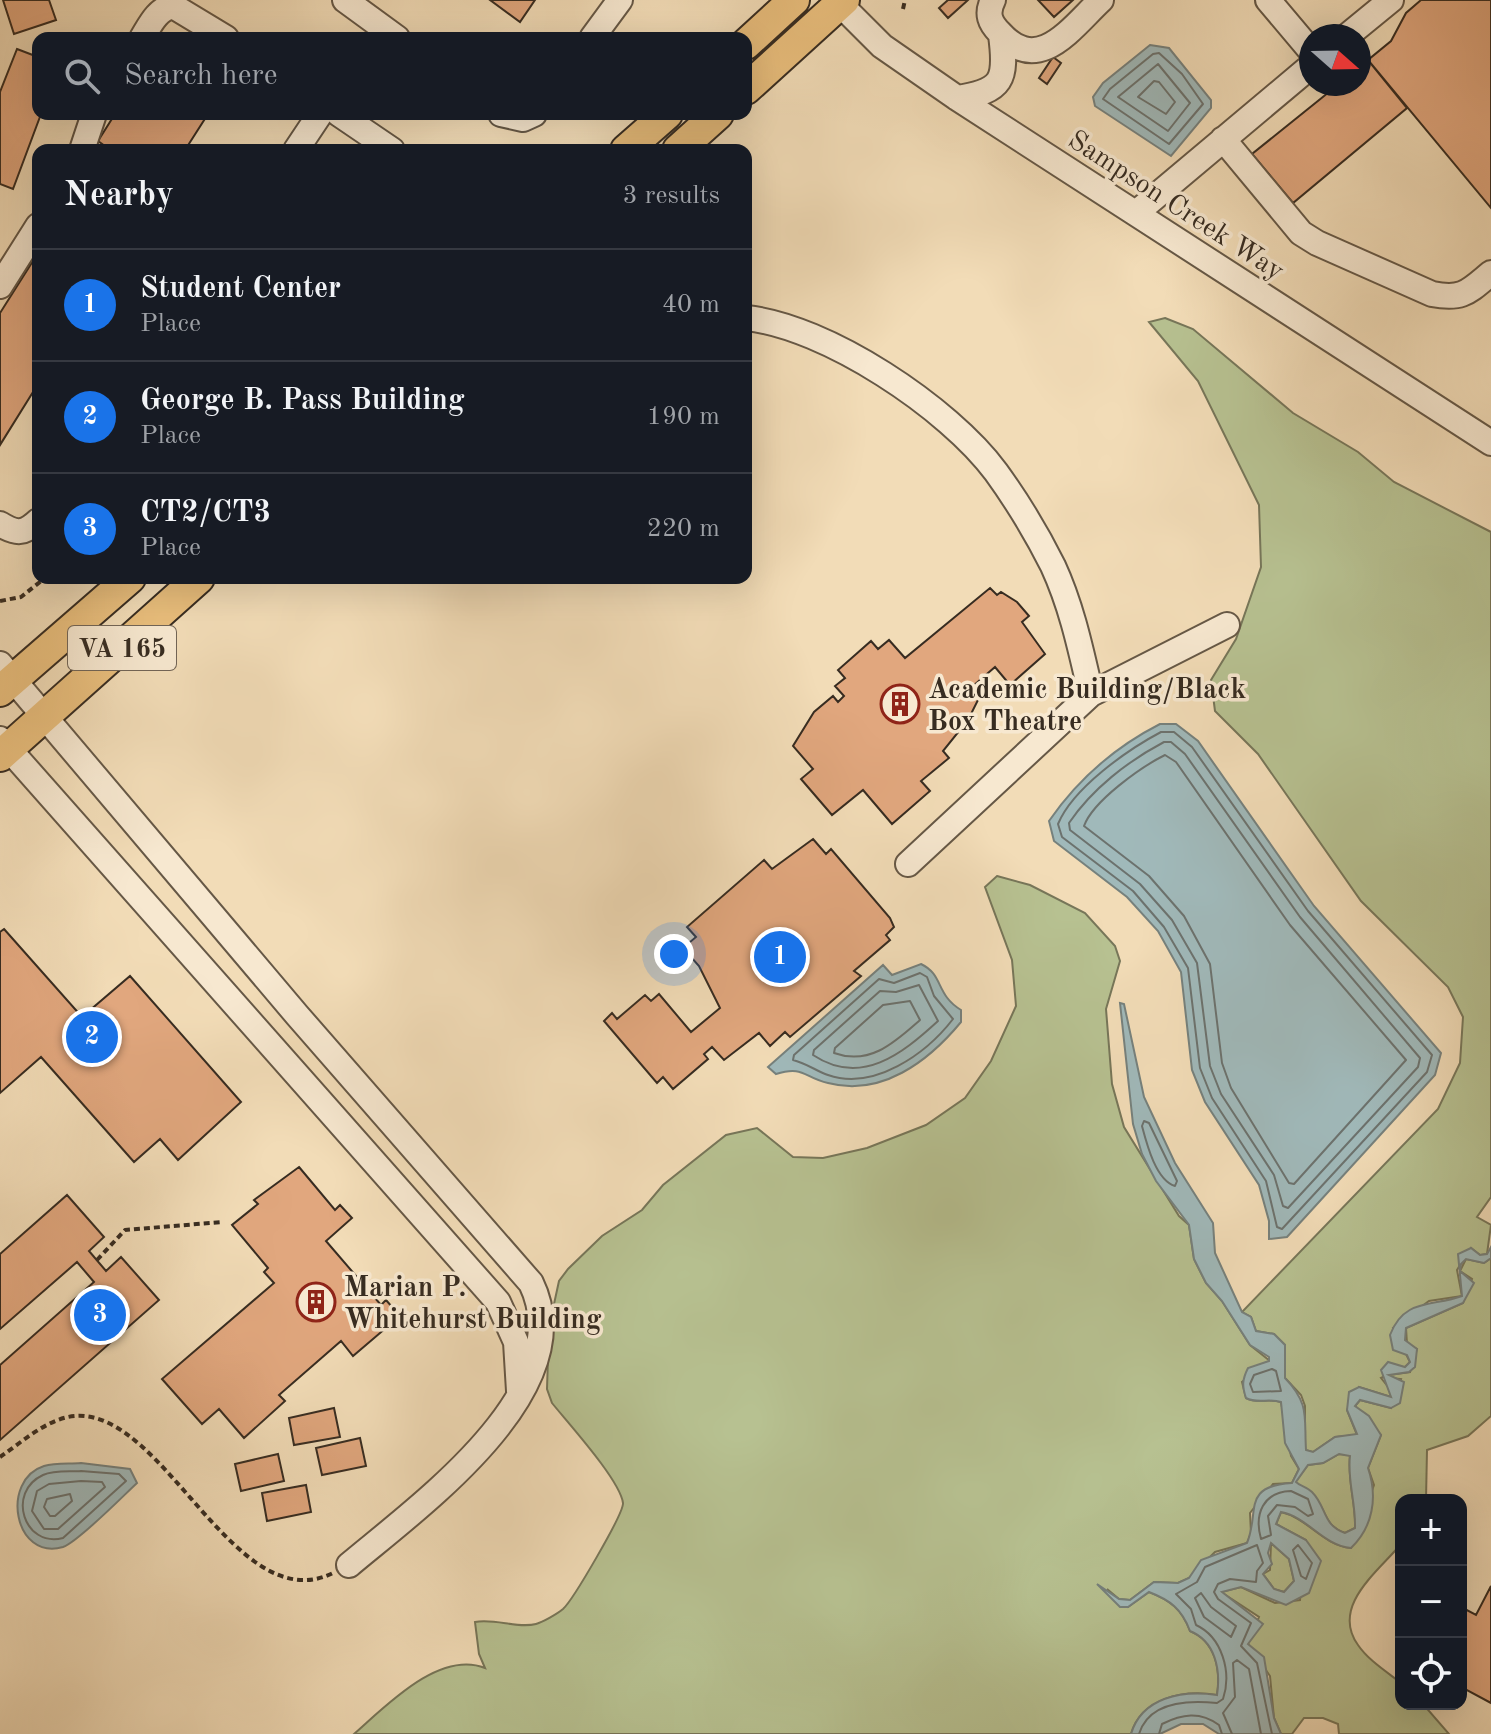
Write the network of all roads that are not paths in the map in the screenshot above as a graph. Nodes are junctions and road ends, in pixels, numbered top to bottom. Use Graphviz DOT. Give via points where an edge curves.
graph roads {
  1 [pos="345,0"];
  2 [pos="620,0"];
  3 [pos="794,0"];
  4 [pos="993,0"];
  5 [pos="1101,0"];
  6 [pos="1268,0"];
  7 [pos="1391,0"];
  8 [pos="839,2"];
  9 [pos="1362,24"];
  10 [pos="146,32"];
  11 [pos="216,32"];
  12 [pos="381,32"];
  13 [pos="596,32"];
  14 [pos="1001,35"];
  15 [pos="1299,37"];
  16 [pos="752,38"];
  17 [pos="1299,76"];
  18 [pos="752,83"];
  19 [pos="957,98"];
  20 [pos="92,120"];
  21 [pos="316,120"];
  22 [pos="348,120"];
  23 [pos="660,120"];
  24 [pos="711,120"];
  25 [pos="1223,139"];
  26 [pos="84,144"];
  27 [pos="300,144"];
  28 [pos="383,144"];
  29 [pos="633,144"];
  30 [pos="685,144"];
  31 [pos="1136,213"];
  32 [pos="32,235"];
  33 [pos="1491,273"];
  34 [pos="0,286"];
  35 [pos="752,320"];
  36 [pos="1491,443"];
  37 [pos="0,524"];
  38 [pos="32,526"];
  39 [pos="122,584"];
  40 [pos="192,584"];
  41 [pos="1227,625"];
  42 [pos="4,678"];
  43 [pos="1091,694"];
  44 [pos="44,717"];
  45 [pos="3,748"];
  46 [pos="908,864"];
  47 [pos="491,1236"];
  48 [pos="464,1261"];
  49 [pos="519,1394"];
  50 [pos="349,1565"];
  1 -- 12 [label="street"];
  2 -- 13 [label="street"];
  3 -- 16 [label="main road"];
  4 -- 14 [label="street" via="988,14"];
  5 -- 14 [label="street" via="1043,50 1025,52"];
  6 -- 15 [label="street"];
  7 -- 9 [label="street"];
  8 -- 18 [label="main road"];
  8 -- 19 [label="street, Sampson Creek Way" via="882,46"];
  10 -- 11 [label="street" via="164,7 173,6"];
  14 -- 19 [label="street" via="1001,79 988,92"];
  17 -- 25 [label="street"];
  19 -- 31 [label="street, Sampson Creek Way"];
  20 -- 26 [label="street"];
  21 -- 27 [label="street"];
  22 -- 28 [label="street"];
  23 -- 29 [label="main road"];
  24 -- 30 [label="main road"];
  25 -- 31 [label="street"];
  25 -- 33 [label="street" via="1301,233 1317,243 1452,298"];
  31 -- 36 [label="street, Sampson Creek Way"];
  32 -- 34 [label="street"];
  35 -- 43 [label="street" via="816,338 864,362 919,399 995,470 1052,565 1072,614"];
  37 -- 38 [label="street" via="19,533"];
  39 -- 42 [label="main road, VA 165"];
  40 -- 44 [label="main road, VA 165"];
  41 -- 43 [label="street"];
  42 -- 44 [label="street"];
  43 -- 46 [label="street"];
  44 -- 45 [label="main road, VA 165"];
  44 -- 47 [label="street"];
  45 -- 48 [label="street"];
  47 -- 48 [label="street"];
  47 -- 49 [label="street" via="531,1283 543,1316 539,1353"];
  48 -- 49 [label="street" via="509,1320"];
  49 -- 50 [label="street" via="482,1446"];
}
